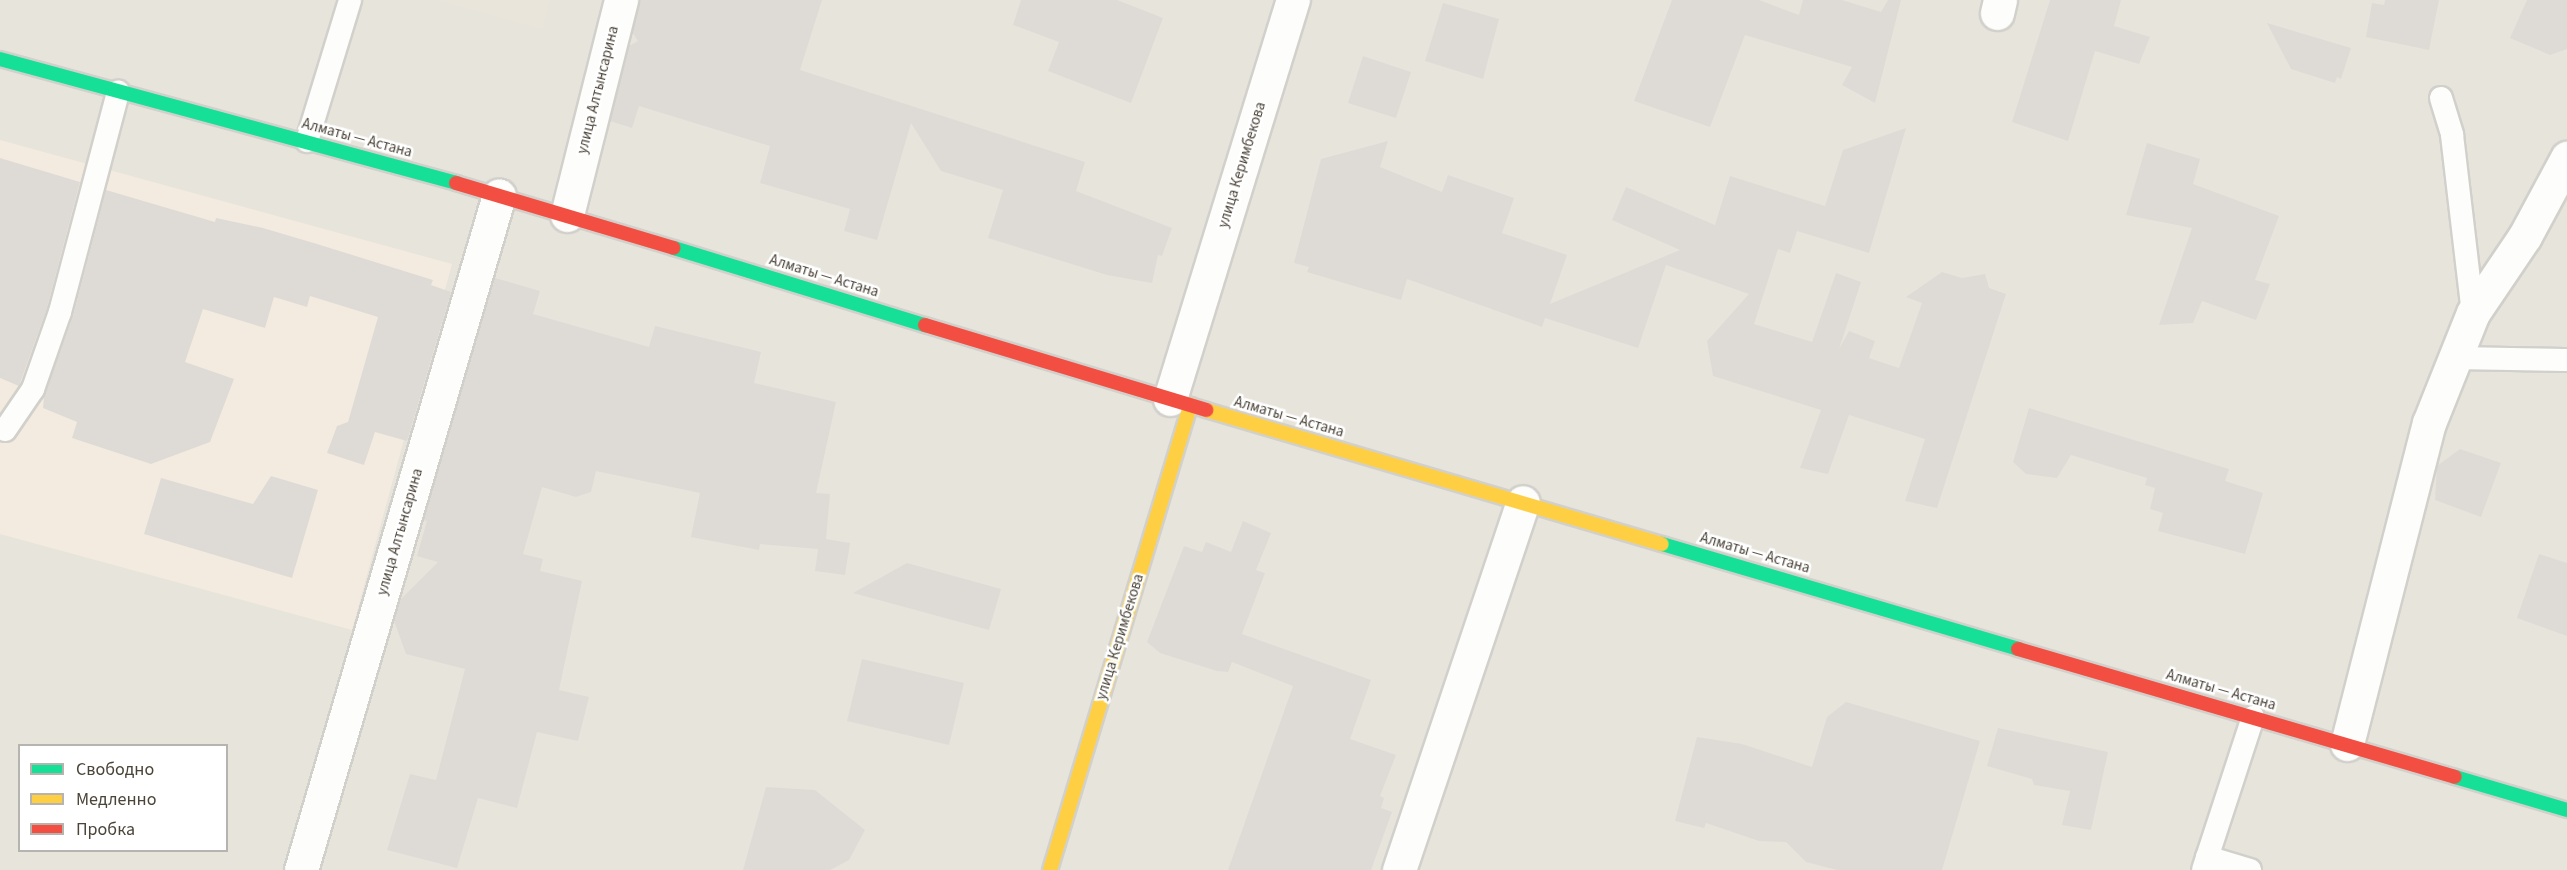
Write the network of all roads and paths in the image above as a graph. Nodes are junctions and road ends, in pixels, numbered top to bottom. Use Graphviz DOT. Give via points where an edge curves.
graph roads {
  1 [pos="350,0"];
  2 [pos="621,0"];
  3 [pos="1293,0"];
  4 [pos="0,59"];
  5 [pos="118,92"];
  6 [pos="2441,98"];
  7 [pos="307,141"];
  8 [pos="2567,158"];
  9 [pos="499,195"];
  10 [pos="567,215"];
  11 [pos="2473,313"];
  12 [pos="2454,358"];
  13 [pos="2567,360"];
  14 [pos="1180,402"];
  15 [pos="6,430"];
  16 [pos="1522,502"];
  17 [pos="2253,717"];
  18 [pos="2347,744"];
  19 [pos="2567,810"];
  20 [pos="2205,864"];
  21 [pos="301,870"];
  22 [pos="1050,870"];
  23 [pos="1399,870"];
  24 [pos="2250,870"];
  1 -- 7 [label="lane"];
  2 -- 10 [label="street, улица Алтынсарина"];
  3 -- 14 [label="street, улица Керимбекова"];
  4 -- 5 [label="main road, Алматы — Астана"];
  5 -- 7 [label="main road, Алматы — Астана"];
  5 -- 15 [label="lane" via="60,312 33,389"];
  6 -- 11 [label="lane" via="2452,135"];
  7 -- 9 [label="main road, Алматы — Астана"];
  8 -- 11 [label="street" via="2525,236"];
  9 -- 10 [label="main road, Алматы — Астана"];
  9 -- 21 [label="street, улица Алтынсарина"];
  10 -- 14 [label="main road, Алматы — Астана"];
  11 -- 12 [label="street"];
  12 -- 13 [label="lane"];
  12 -- 18 [label="street" via="2429,423"];
  14 -- 16 [label="main road, Алматы — Астана"];
  14 -- 22 [label="main road, улица Керимбекова"];
  16 -- 17 [label="main road, Алматы — Астана"];
  16 -- 23 [label="street"];
  17 -- 18 [label="main road, Алматы — Астана"];
  17 -- 20 [label="lane"];
  18 -- 19 [label="main road, Алматы — Астана"];
  20 -- 24 [label="lane"];
}
